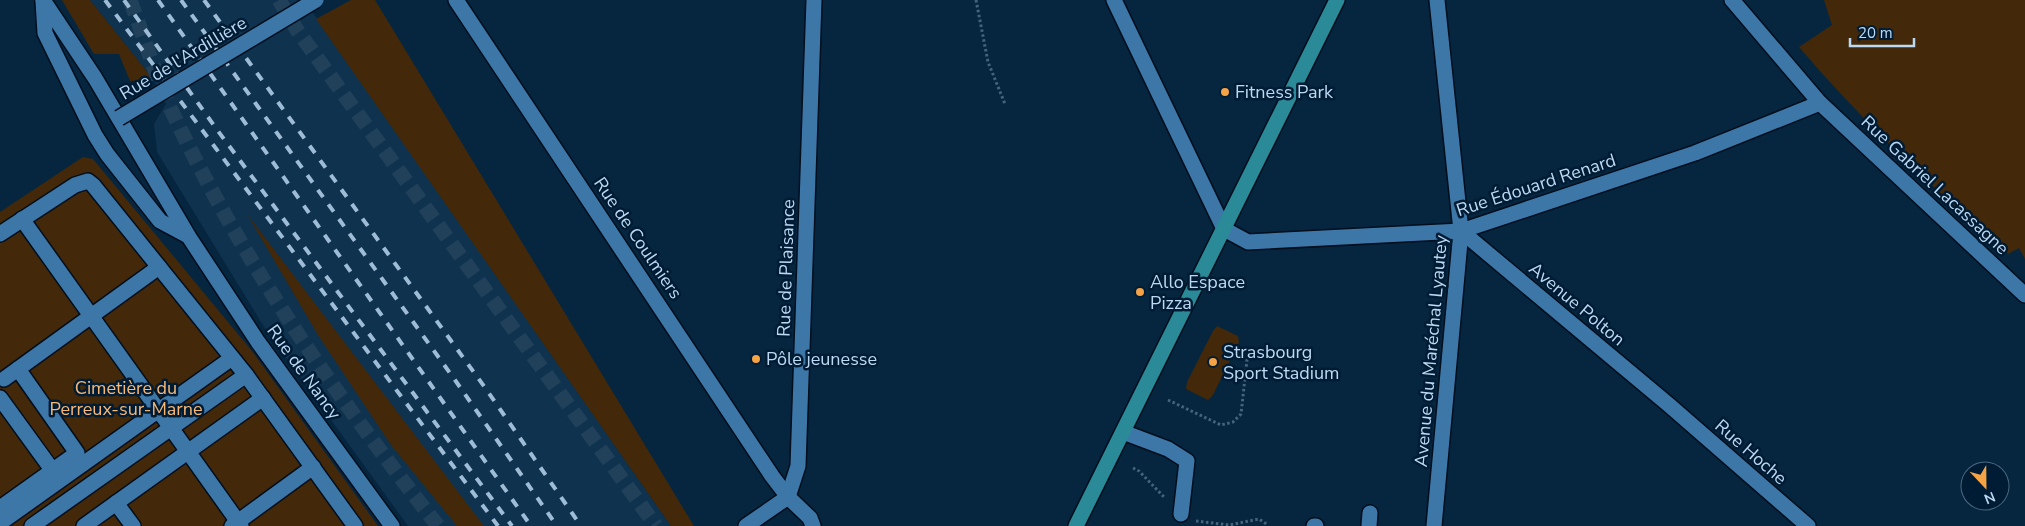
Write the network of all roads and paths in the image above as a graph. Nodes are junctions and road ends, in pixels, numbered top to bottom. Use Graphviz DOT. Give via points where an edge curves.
graph roads {
  1 [pos="43,0"];
  2 [pos="316,0"];
  3 [pos="456,0"];
  4 [pos="814,0"];
  5 [pos="976,0"];
  6 [pos="1114,0"];
  7 [pos="1337,0"];
  8 [pos="1437,0"];
  9 [pos="1732,0"];
  10 [pos="1820,103"];
  11 [pos="1005,104"];
  12 [pos="120,118"];
  13 [pos="22,219"];
  14 [pos="1224,229"];
  15 [pos="1461,231"];
  16 [pos="0,234"];
  17 [pos="189,237"];
  18 [pos="159,267"];
  19 [pos="2025,295"];
  20 [pos="91,317"];
  21 [pos="1248,351"];
  22 [pos="232,358"];
  23 [pos="18,369"];
  24 [pos="246,375"];
  25 [pos="2,377"];
  26 [pos="0,398"];
  27 [pos="263,398"];
  28 [pos="1168,400"];
  29 [pos="1669,405"];
  30 [pos="158,410"];
  31 [pos="171,428"];
  32 [pos="1123,432"];
  33 [pos="188,452"];
  34 [pos="314,468"];
  35 [pos="53,471"];
  36 [pos="788,497"];
  37 [pos="116,503"];
  38 [pos="0,508"];
  39 [pos="1181,514"];
  40 [pos="0,523"];
  41 [pos="89,525"];
  42 [pos="237,525"];
  43 [pos="32,526"];
  44 [pos="133,526"];
  45 [pos="355,526"];
  46 [pos="392,526"];
  47 [pos="746,526"];
  48 [pos="812,526"];
  49 [pos="1076,526"];
  50 [pos="1266,526"];
  51 [pos="1272,526"];
  52 [pos="1434,526"];
  53 [pos="1808,526"];
  1 -- 12 [label="street, Rue de Nancy"];
  1 -- 17 [label="street, Rue de Nancy" via="45,32 95,135 160,221"];
  2 -- 12 [label="street, Rue de l'Ardillière, bridge"];
  3 -- 36 [label="street, Rue de Coulmiers"];
  4 -- 36 [label="street, Rue de Plaisance" via="798,466"];
  5 -- 11 [label="path" via="988,62"];
  6 -- 14 [label="street"];
  7 -- 14 [label="main road"];
  8 -- 15 [label="street, Avenue du Maréchal Lyautey"];
  9 -- 10 [label="street, Rue Gabriel Lacassagne"];
  10 -- 15 [label="street, Rue Édouard Renard" via="1695,153"];
  10 -- 19 [label="street, Rue Gabriel Lacassagne"];
  12 -- 17 [label="street, Rue de Nancy"];
  13 -- 16 [label="street"];
  13 -- 18 [label="street" via="75,185 88,181"];
  13 -- 20 [label="street"];
  14 -- 15 [label="street, Rue Édouard Renard" via="1248,242"];
  14 -- 32 [label="main road"];
  15 -- 29 [label="street, Avenue Polton"];
  15 -- 52 [label="street, Avenue du Maréchal Lyautey"];
  17 -- 46 [label="street, Rue de Nancy" via="258,342"];
  18 -- 20 [label="street"];
  18 -- 22 [label="street"];
  20 -- 23 [label="street"];
  20 -- 30 [label="street"];
  21 -- 28 [label="path" via="1240,414 1233,422 1220,425"];
  22 -- 24 [label="street"];
  22 -- 30 [label="street"];
  23 -- 25 [label="street"];
  23 -- 35 [label="street" via="78,453"];
  24 -- 27 [label="street"];
  24 -- 31 [label="street"];
  25 -- 26 [label="street" via="6,390"];
  26 -- 35 [label="street"];
  27 -- 33 [label="street"];
  27 -- 34 [label="street"];
  29 -- 53 [label="street, Rue Hoche"];
  30 -- 31 [label="street"];
  30 -- 40 [label="street"];
  31 -- 33 [label="street"];
  31 -- 43 [label="street"];
  32 -- 39 [label="street" via="1168,449 1187,461"];
  32 -- 49 [label="main road"];
  33 -- 37 [label="street"];
  33 -- 42 [label="street"];
  34 -- 42 [label="street"];
  34 -- 45 [label="street"];
  35 -- 38 [label="street"];
  36 -- 47 [label="street"];
  36 -- 48 [label="street" via="810,518"];
  37 -- 41 [label="street"];
  37 -- 44 [label="street"];
  50 -- 51 [label="path"];
}
